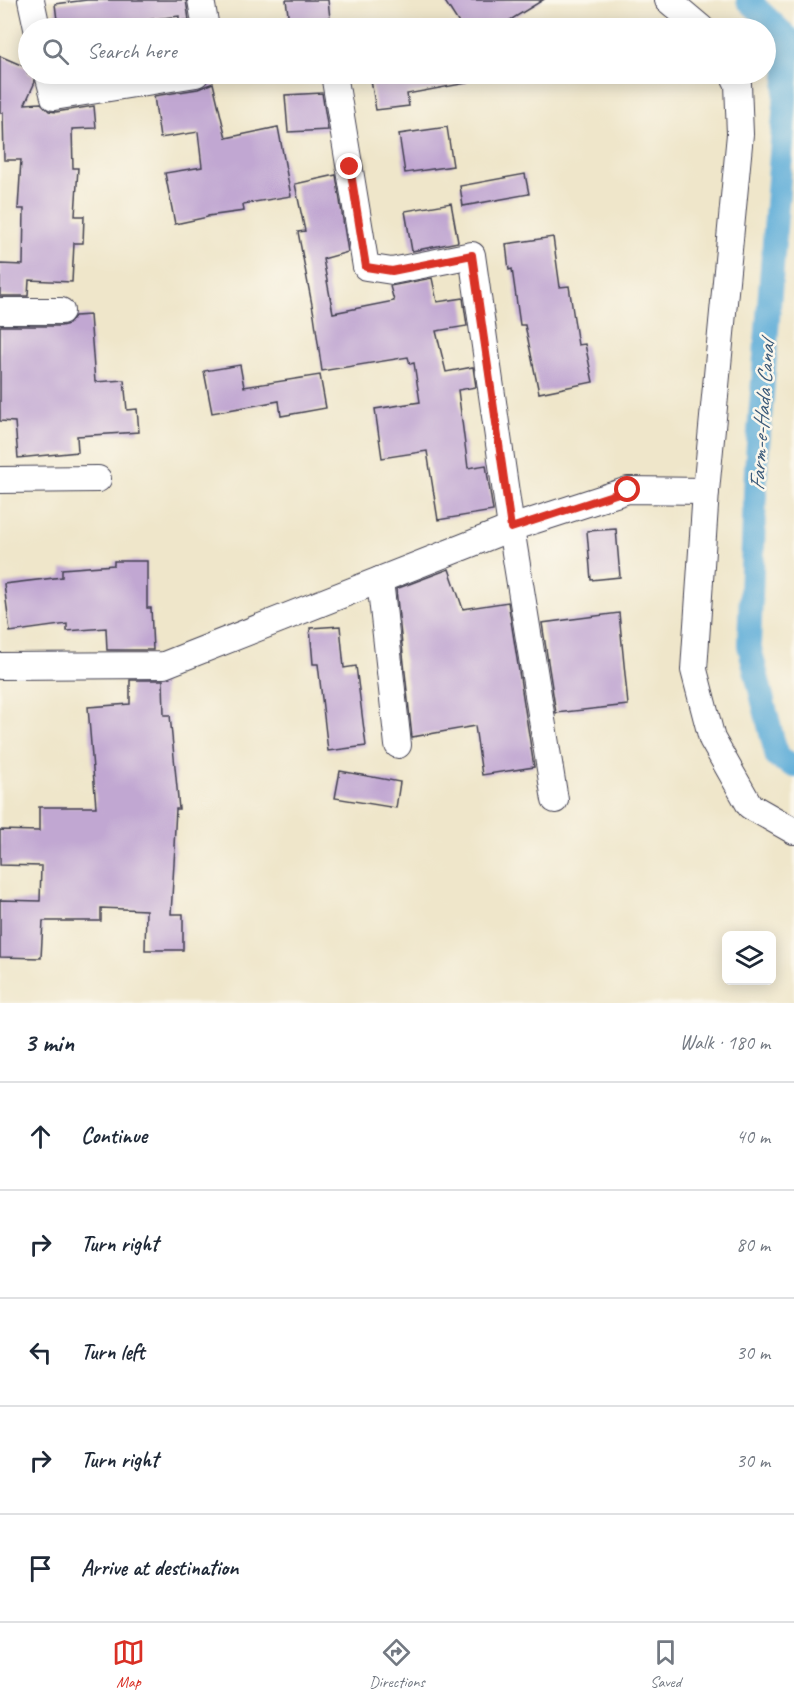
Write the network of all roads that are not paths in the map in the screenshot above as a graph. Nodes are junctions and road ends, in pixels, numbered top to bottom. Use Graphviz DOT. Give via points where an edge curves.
graph roads {
  1 [pos="30,0"];
  2 [pos="201,0"];
  3 [pos="668,0"];
  4 [pos="34,18"];
  5 [pos="204,18"];
  6 [pos="690,18"];
  7 [pos="51,84"];
  8 [pos="134,84"];
  9 [pos="336,84"];
  10 [pos="738,84"];
  11 [pos="0,311"];
  12 [pos="61,311"];
  13 [pos="98,479"];
  14 [pos="0,480"];
  15 [pos="706,491"];
  16 [pos="511,528"];
  17 [pos="380,580"];
  18 [pos="0,666"];
  19 [pos="398,745"];
  20 [pos="555,800"];
  21 [pos="794,831"];
  1 -- 4 [label="street"];
  2 -- 5 [label="street"];
  3 -- 6 [label="street"];
  7 -- 8 [label="street" via="54,97"];
  9 -- 16 [label="street" via="366,267 392,271 472,255"];
  10 -- 15 [label="street" via="740,134"];
  11 -- 12 [label="street"];
  13 -- 14 [label="street"];
  15 -- 16 [label="street" via="628,490"];
  15 -- 21 [label="street" via="694,670 712,739 750,806"];
  16 -- 17 [label="street"];
  16 -- 20 [label="street"];
  17 -- 18 [label="street" via="164,664"];
  17 -- 19 [label="street"];
}
